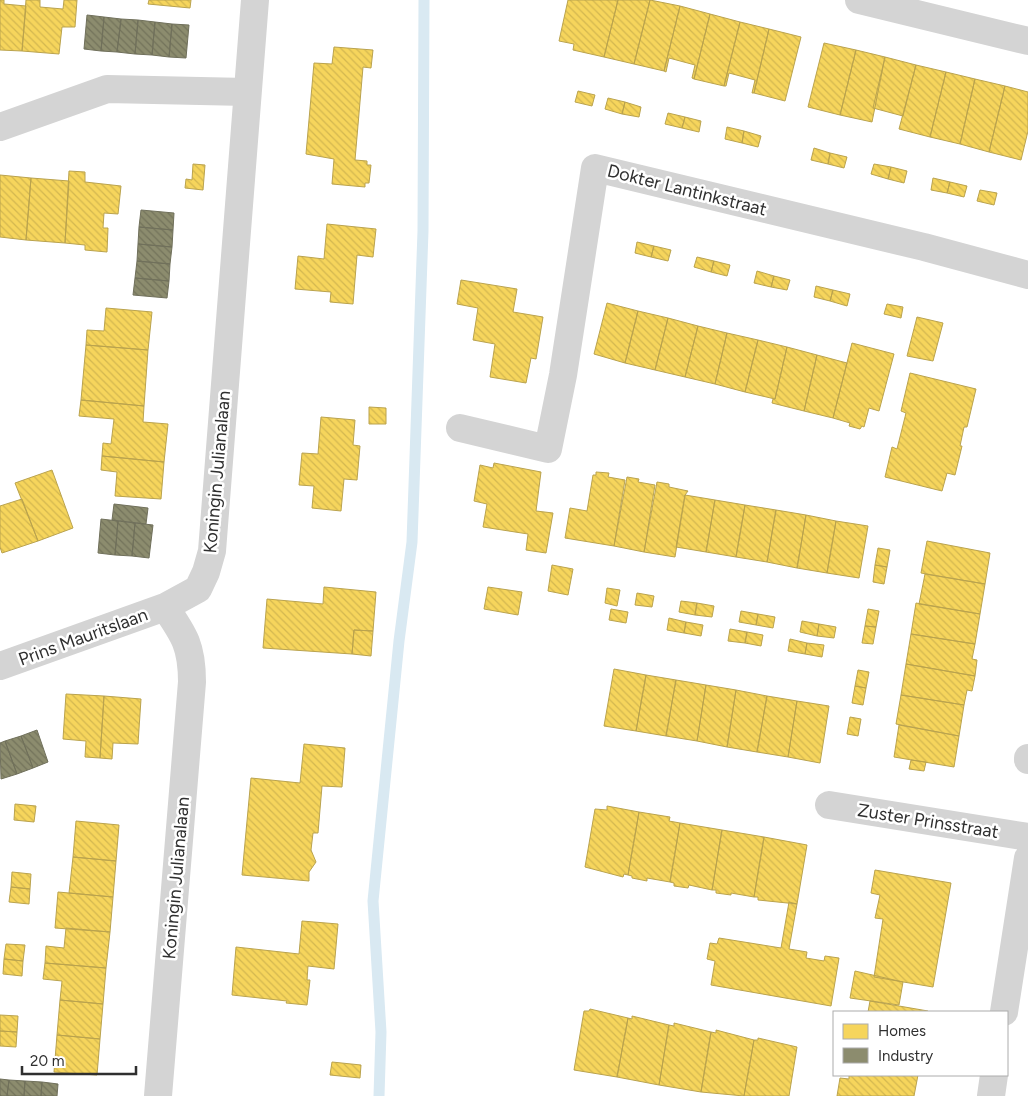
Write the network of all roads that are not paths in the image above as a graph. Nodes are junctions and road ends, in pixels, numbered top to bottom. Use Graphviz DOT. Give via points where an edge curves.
graph roads {
  1 [pos="255,0"];
  2 [pos="859,0"];
  3 [pos="1028,41"];
  4 [pos="247,92"];
  5 [pos="0,127"];
  6 [pos="1028,275"];
  7 [pos="460,428"];
  8 [pos="166,607"];
  9 [pos="0,666"];
  10 [pos="828,805"];
  11 [pos="1028,836"];
  12 [pos="1028,858"];
  13 [pos="1025,891"];
  14 [pos="1004,1011"];
  15 [pos="994,1076"];
  16 [pos="158,1096"];
  17 [pos="991,1096"];
  1 -- 4 [label="street, Koningin Julianalaan"];
  2 -- 3 [label="street"];
  4 -- 5 [label="street" via="107,89"];
  4 -- 8 [label="street, Koningin Julianalaan" via="212,551 198,589"];
  6 -- 7 [label="street, Dokter Lantinkstraat" via="595,168 563,375 548,449"];
  8 -- 9 [label="street, Prins Mauritslaan"];
  8 -- 16 [label="street, Koningin Julianalaan" via="180,628 192,656 192,682"];
  10 -- 11 [label="street, Zuster Prinsstraat"];
  12 -- 13 [label="street"];
  13 -- 14 [label="street"];
  15 -- 17 [label="street"];
}
